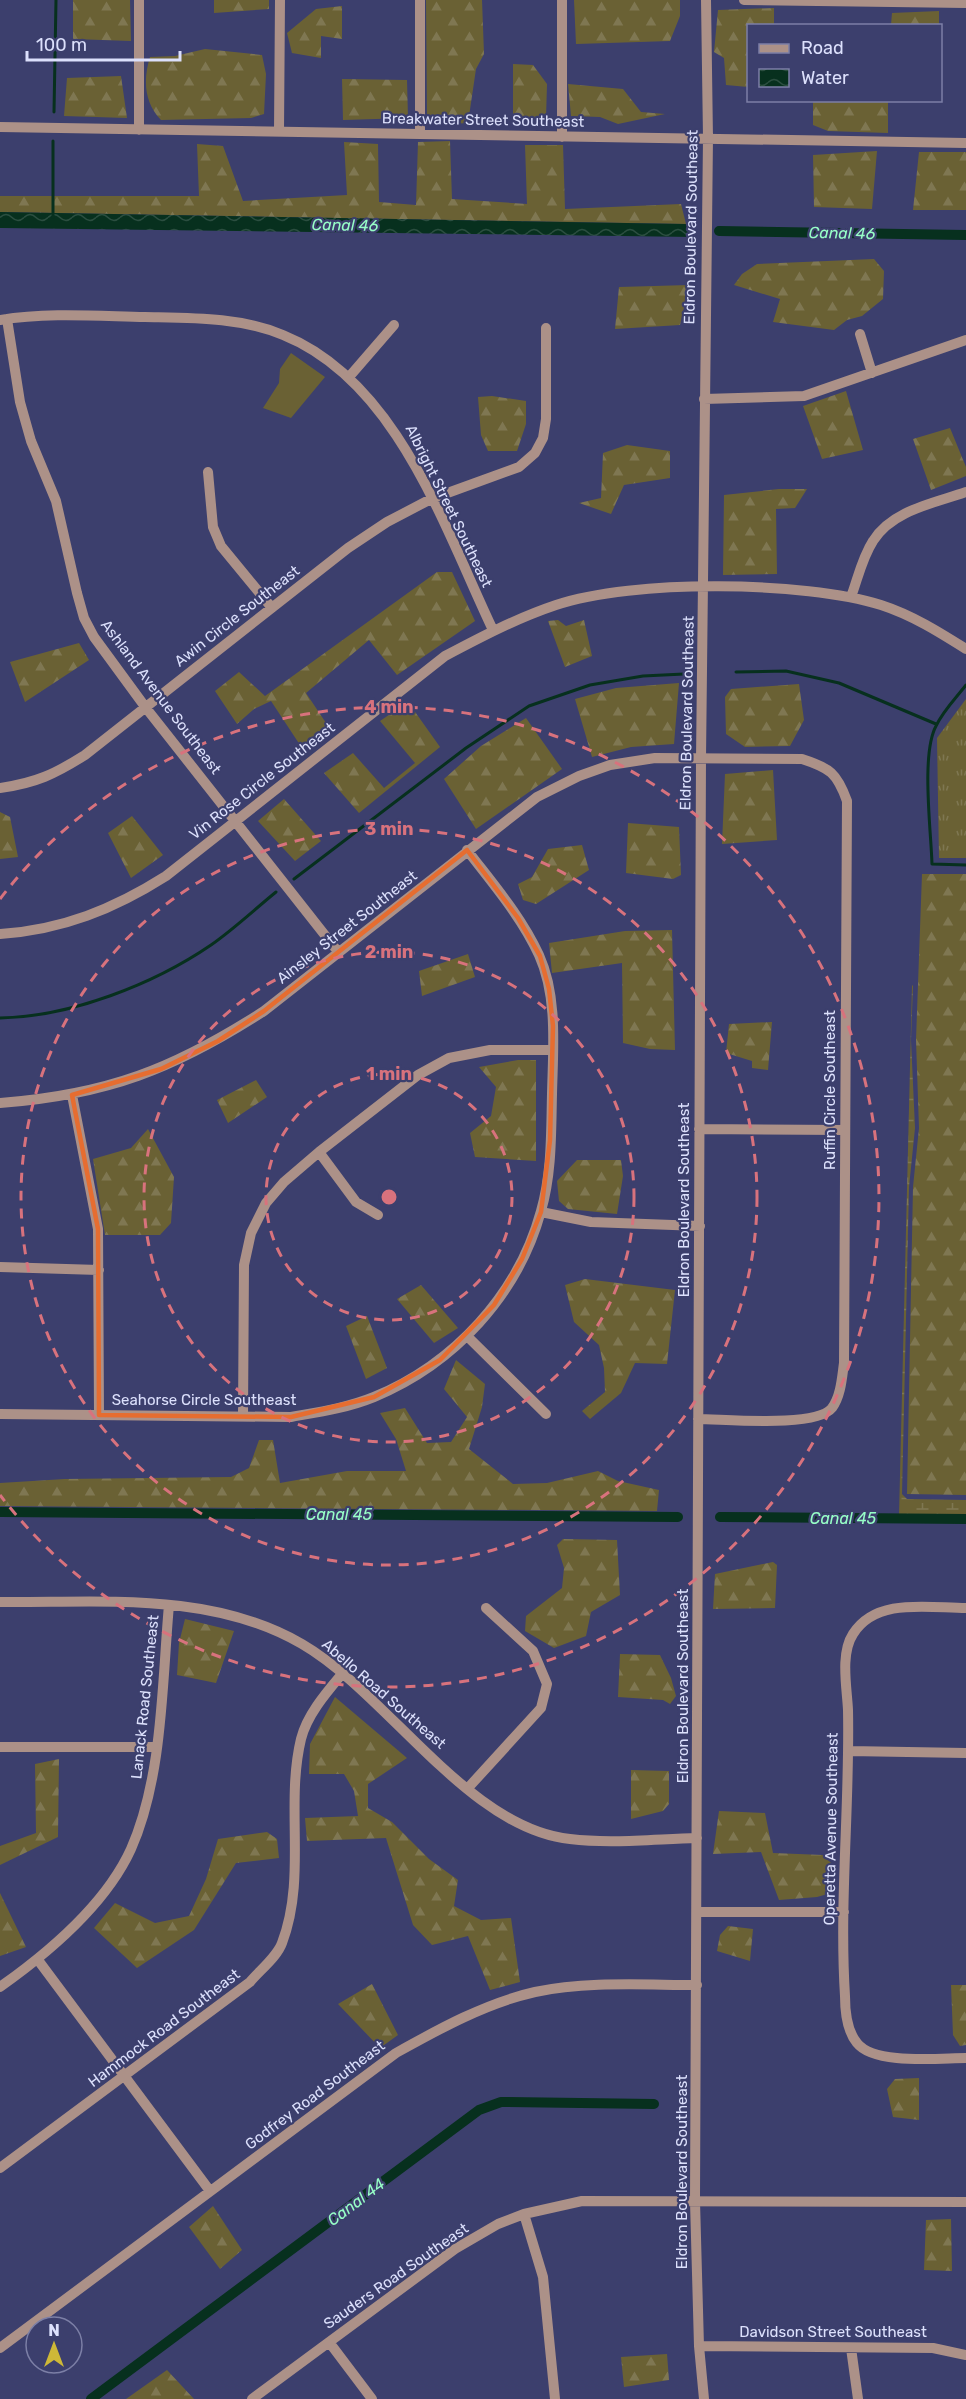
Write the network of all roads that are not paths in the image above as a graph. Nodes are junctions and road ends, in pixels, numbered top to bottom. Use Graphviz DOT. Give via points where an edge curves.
graph roads {
  1 [pos="139,0"];
  2 [pos="280,0"];
  3 [pos="420,0"];
  4 [pos="562,0"];
  5 [pos="706,0"];
  6 [pos="744,0"];
  7 [pos="966,3"];
  8 [pos="0,127"];
  9 [pos="139,130"];
  10 [pos="279,131"];
  11 [pos="420,134"];
  12 [pos="562,137"];
  13 [pos="708,138"];
  14 [pos="966,142"];
  15 [pos="4,319"];
  16 [pos="394,325"];
  17 [pos="546,328"];
  18 [pos="860,333"];
  19 [pos="966,340"];
  20 [pos="872,373"];
  21 [pos="349,377"];
  22 [pos="705,399"];
  23 [pos="208,472"];
  24 [pos="966,492"];
  25 [pos="431,500"];
  26 [pos="704,588"];
  27 [pos="851,597"];
  28 [pos="272,608"];
  29 [pos="493,630"];
  30 [pos="966,650"];
  31 [pos="146,708"];
  32 [pos="701,759"];
  33 [pos="0,788"];
  34 [pos="235,819"];
  35 [pos="467,850"];
  36 [pos="0,934"];
  37 [pos="339,952"];
  38 [pos="553,1050"];
  39 [pos="72,1095"];
  40 [pos="0,1103"];
  41 [pos="699,1129"];
  42 [pos="845,1130"];
  43 [pos="319,1152"];
  44 [pos="541,1212"];
  45 [pos="378,1215"];
  46 [pos="700,1226"];
  47 [pos="0,1267"];
  48 [pos="99,1270"];
  49 [pos="468,1336"];
  50 [pos="0,1414"];
  51 [pos="546,1414"];
  52 [pos="99,1415"];
  53 [pos="243,1416"];
  54 [pos="698,1419"];
  55 [pos="0,1602"];
  56 [pos="169,1605"];
  57 [pos="486,1608"];
  58 [pos="966,1608"];
  59 [pos="342,1674"];
  60 [pos="0,1747"];
  61 [pos="156,1747"];
  62 [pos="849,1751"];
  63 [pos="966,1753"];
  64 [pos="468,1788"];
  65 [pos="697,1838"];
  66 [pos="697,1912"];
  67 [pos="844,1912"];
  68 [pos="38,1960"];
  69 [pos="697,1985"];
  70 [pos="0,1988"];
  71 [pos="966,2058"];
  72 [pos="126,2076"];
  73 [pos="0,2168"];
  74 [pos="210,2191"];
  75 [pos="695,2201"];
  76 [pos="966,2202"];
  77 [pos="524,2214"];
  78 [pos="329,2342"];
  79 [pos="699,2346"];
  80 [pos="0,2348"];
  81 [pos="851,2348"];
  82 [pos="966,2355"];
  83 [pos="252,2399"];
  84 [pos="372,2399"];
  85 [pos="555,2399"];
  86 [pos="704,2399"];
  87 [pos="858,2399"];
  1 -- 9 [label="street"];
  2 -- 10 [label="street"];
  3 -- 11 [label="street"];
  4 -- 12 [label="street"];
  5 -- 13 [label="street, Eldron Boulevard Southeast"];
  6 -- 7 [label="street"];
  8 -- 9 [label="street, Breakwater Street Southeast"];
  9 -- 10 [label="street, Breakwater Street Southeast"];
  10 -- 11 [label="street, Breakwater Street Southeast"];
  11 -- 12 [label="street, Breakwater Street Southeast"];
  12 -- 13 [label="street, Breakwater Street Southeast"];
  13 -- 14 [label="street, Breakwater Street Southeast"];
  13 -- 22 [label="street, Eldron Boulevard Southeast"];
  15 -- 21 [label="street, Albright Street Southeast" via="44,315 228,320 283,334"];
  15 -- 31 [label="street, Ashland Avenue Southeast" via="20,402 56,501 84,618"];
  16 -- 21 [label="street"];
  17 -- 25 [label="street, Awin Circle Southeast" via="546,419 535,453 519,467"];
  18 -- 20 [label="street"];
  19 -- 20 [label="street"];
  20 -- 22 [label="street" via="804,396"];
  21 -- 25 [label="street, Albright Street Southeast" via="375,402 399,435"];
  22 -- 26 [label="street, Eldron Boulevard Southeast"];
  23 -- 28 [label="street" via="213,527 221,546"];
  24 -- 27 [label="street" via="904,514 886,525 866,553"];
  25 -- 28 [label="street, Awin Circle Southeast" via="348,548"];
  25 -- 29 [label="street, Albright Street Southeast"];
  26 -- 27 [label="street, Vin Rose Circle Southeast" via="790,589"];
  26 -- 29 [label="street, Vin Rose Circle Southeast" via="630,590 558,604"];
  26 -- 32 [label="street, Eldron Boulevard Southeast"];
  27 -- 30 [label="street, Vin Rose Circle Southeast" via="925,624"];
  28 -- 31 [label="street, Awin Circle Southeast"];
  29 -- 34 [label="street, Vin Rose Circle Southeast" via="444,656"];
  31 -- 33 [label="street, Awin Circle Southeast" via="52,776"];
  31 -- 34 [label="street, Ashland Avenue Southeast"];
  32 -- 35 [label="street, Ainsley Street Southeast" via="655,758 610,765 579,776 537,797"];
  32 -- 41 [label="street, Eldron Boulevard Southeast"];
  32 -- 42 [label="street, Ruffin Circle Southeast" via="802,759 824,766 839,779 847,801"];
  34 -- 36 [label="street, Vin Rose Circle Southeast" via="166,876 129,899 81,919 33,932"];
  34 -- 37 [label="street, Ashland Avenue Southeast"];
  35 -- 37 [label="street, Ainsley Street Southeast"];
  35 -- 38 [label="street, Seahorse Circle Southeast" via="518,918 540,956 549,989"];
  37 -- 39 [label="street, Ainsley Street Southeast" via="264,1011 218,1041 161,1069"];
  38 -- 43 [label="street" via="490,1050 449,1058 418,1075"];
  38 -- 44 [label="street, Seahorse Circle Southeast" via="549,1169"];
  39 -- 40 [label="street, Ainsley Street Southeast"];
  39 -- 48 [label="street" via="98,1229"];
  41 -- 42 [label="street"];
  41 -- 46 [label="street, Eldron Boulevard Southeast"];
  42 -- 54 [label="street, Ruffin Circle Southeast" via="844,1363 832,1408 819,1416 800,1419"];
  43 -- 45 [label="street" via="356,1202"];
  43 -- 53 [label="street" via="266,1203 251,1233 244,1265"];
  44 -- 46 [label="street" via="591,1222"];
  44 -- 49 [label="street, Seahorse Circle Southeast" via="510,1282"];
  46 -- 54 [label="street, Eldron Boulevard Southeast"];
  47 -- 48 [label="street"];
  48 -- 52 [label="street"];
  49 -- 51 [label="street"];
  49 -- 53 [label="street, Seahorse Circle Southeast" via="440,1360 374,1397 291,1417"];
  50 -- 52 [label="street, Seahorse Circle Southeast"];
  52 -- 53 [label="street, Seahorse Circle Southeast"];
  54 -- 65 [label="street, Eldron Boulevard Southeast"];
  55 -- 56 [label="street, Abello Road Southeast"];
  56 -- 59 [label="street, Abello Road Southeast" via="201,1607 254,1623 302,1644"];
  56 -- 61 [label="street, Lanack Road Southeast"];
  57 -- 64 [label="street" via="533,1651 547,1684 541,1708"];
  58 -- 62 [label="street, Operetta Avenue Southeast" via="890,1608 866,1619 852,1635 846,1654"];
  59 -- 64 [label="street, Abello Road Southeast"];
  59 -- 72 [label="street, Hammock Road Southeast" via="321,1700 302,1737 295,1781 296,1887 282,1945 250,1982"];
  60 -- 61 [label="street"];
  61 -- 68 [label="street, Lanack Road Southeast" via="150,1791 130,1849 93,1907"];
  62 -- 63 [label="street"];
  62 -- 67 [label="street, Operetta Avenue Southeast"];
  64 -- 65 [label="street, Abello Road Southeast" via="501,1816 536,1831 570,1839"];
  65 -- 66 [label="street, Eldron Boulevard Southeast"];
  66 -- 67 [label="street"];
  66 -- 69 [label="street, Eldron Boulevard Southeast"];
  67 -- 71 [label="street, Operetta Avenue Southeast" via="844,1995 848,2023 857,2044 879,2057"];
  68 -- 70 [label="street, Lanack Road Southeast"];
  68 -- 72 [label="street"];
  69 -- 74 [label="street, Godfrey Road Southeast" via="607,1985 535,1992 454,2021 396,2053"];
  69 -- 75 [label="street, Eldron Boulevard Southeast"];
  72 -- 73 [label="street, Hammock Road Southeast"];
  72 -- 74 [label="street"];
  74 -- 80 [label="street, Godfrey Road Southeast"];
  75 -- 76 [label="street, Sauders Road Southeast"];
  75 -- 77 [label="street, Sauders Road Southeast" via="582,2201"];
  75 -- 79 [label="street, Eldron Boulevard Southeast"];
  77 -- 78 [label="street, Sauders Road Southeast" via="455,2249"];
  77 -- 85 [label="street" via="543,2277"];
  78 -- 83 [label="street, Sauders Road Southeast"];
  78 -- 84 [label="street"];
  79 -- 81 [label="street, Davidson Street Southeast"];
  79 -- 86 [label="street, Eldron Boulevard Southeast"];
  81 -- 82 [label="street, Davidson Street Southeast" via="933,2348"];
  81 -- 87 [label="street"];
}
